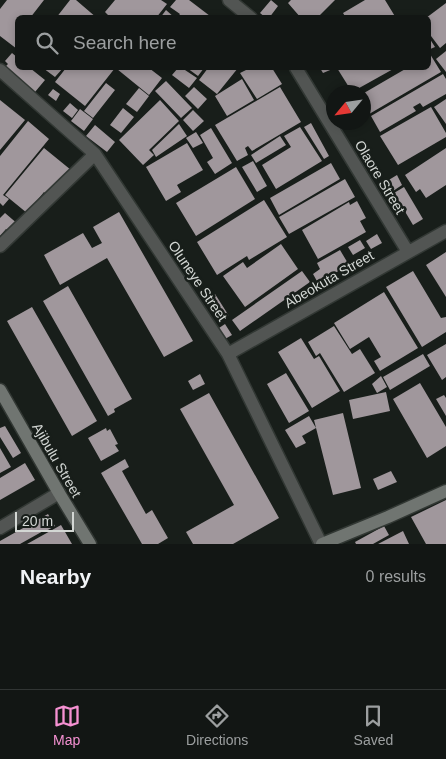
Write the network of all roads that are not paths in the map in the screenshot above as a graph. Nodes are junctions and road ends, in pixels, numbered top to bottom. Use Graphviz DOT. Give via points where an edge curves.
graph roads {
  1 [pos="229,0"];
  2 [pos="246,15"];
  3 [pos="0,70"];
  4 [pos="297,70"];
  5 [pos="95,154"];
  6 [pos="446,231"];
  7 [pos="0,246"];
  8 [pos="408,252"];
  9 [pos="228,354"];
  10 [pos="0,390"];
  11 [pos="446,491"];
  12 [pos="59,493"];
  13 [pos="0,528"];
  14 [pos="90,544"];
  15 [pos="322,544"];
  1 -- 2 [label="street"];
  3 -- 5 [label="street, Oluneye Street"];
  4 -- 8 [label="street, Olaore Street"];
  5 -- 7 [label="street"];
  5 -- 9 [label="street, Oluneye Street"];
  6 -- 8 [label="street, Abeokuta Street"];
  8 -- 9 [label="street, Abeokuta Street"];
  9 -- 15 [label="street, Oluneye Street"];
  10 -- 12 [label="street, Ajibulu Street"];
  11 -- 15 [label="street"];
  12 -- 13 [label="street"];
  12 -- 14 [label="street, Ajibulu Street"];
}
